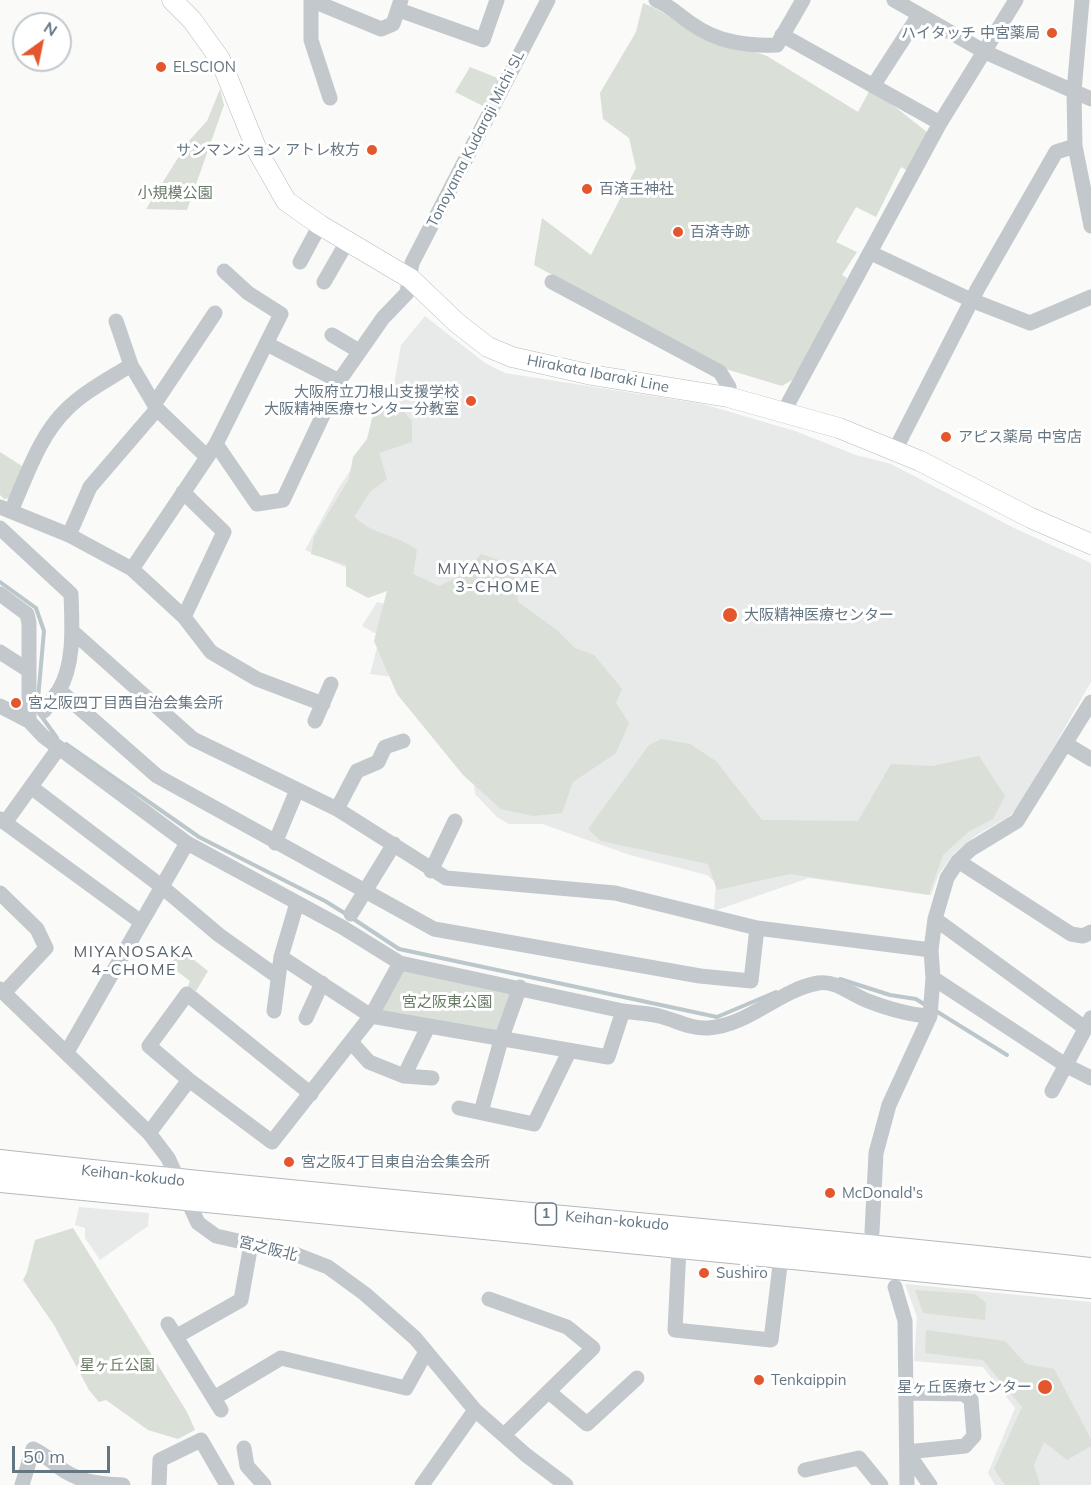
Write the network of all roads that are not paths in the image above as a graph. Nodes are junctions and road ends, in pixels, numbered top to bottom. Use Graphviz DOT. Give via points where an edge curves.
graph roads {
  1 [pos="172,0"];
  2 [pos="311,0"];
  3 [pos="497,0"];
  4 [pos="548,0"];
  5 [pos="656,0"];
  6 [pos="803,0"];
  7 [pos="894,0"];
  8 [pos="1016,0"];
  9 [pos="1082,0"];
  10 [pos="400,5"];
  11 [pos="920,15"];
  12 [pos="782,35"];
  13 [pos="985,52"];
  14 [pos="873,86"];
  15 [pos="1074,91"];
  16 [pos="330,98"];
  17 [pos="1091,99"];
  18 [pos="940,123"];
  19 [pos="1075,146"];
  20 [pos="1087,180"];
  21 [pos="320,225"];
  22 [pos="1091,226"];
  23 [pos="347,242"];
  24 [pos="871,253"];
  25 [pos="300,262"];
  26 [pos="224,272"];
  27 [pos="411,279"];
  28 [pos="324,282"];
  29 [pos="552,282"];
  30 [pos="1091,297"];
  31 [pos="971,300"];
  32 [pos="215,314"];
  33 [pos="116,321"];
  34 [pos="332,335"];
  35 [pos="267,344"];
  36 [pos="359,351"];
  37 [pos="131,365"];
  38 [pos="339,381"];
  39 [pos="728,397"];
  40 [pos="156,406"];
  41 [pos="784,411"];
  42 [pos="211,450"];
  43 [pos="895,450"];
  44 [pos="183,492"];
  45 [pos="6,509"];
  46 [pos="0,528"];
  47 [pos="69,535"];
  48 [pos="1091,544"];
  49 [pos="132,569"];
  50 [pos="0,594"];
  51 [pos="184,617"];
  52 [pos="72,632"];
  53 [pos="0,652"];
  54 [pos="28,670"];
  55 [pos="331,684"];
  56 [pos="59,690"];
  57 [pos="1091,702"];
  58 [pos="322,704"];
  59 [pos="0,708"];
  60 [pos="44,711"];
  61 [pos="28,721"];
  62 [pos="315,721"];
  63 [pos="403,741"];
  64 [pos="1066,744"];
  65 [pos="58,749"];
  66 [pos="1091,759"];
  67 [pos="31,787"];
  68 [pos="297,790"];
  69 [pos="338,809"];
  70 [pos="2,821"];
  71 [pos="455,821"];
  72 [pos="187,843"];
  73 [pos="275,843"];
  74 [pos="394,844"];
  75 [pos="958,861"];
  76 [pos="431,871"];
  77 [pos="162,886"];
  78 [pos="365,891"];
  79 [pos="0,893"];
  80 [pos="297,903"];
  81 [pos="351,914"];
  82 [pos="935,919"];
  83 [pos="141,922"];
  84 [pos="757,928"];
  85 [pos="1091,932"];
  86 [pos="931,950"];
  87 [pos="281,957"];
  88 [pos="400,963"];
  89 [pos="278,977"];
  90 [pos="933,978"];
  91 [pos="322,983"];
  92 [pos="520,987"];
  93 [pos="2,991"];
  94 [pos="931,1010"];
  95 [pos="274,1011"];
  96 [pos="623,1011"];
  97 [pos="370,1016"];
  98 [pos="306,1018"];
  99 [pos="1088,1023"];
  100 [pos="428,1028"];
  101 [pos="501,1040"];
  102 [pos="351,1042"];
  103 [pos="67,1052"];
  104 [pos="569,1052"];
  105 [pos="1067,1066"];
  106 [pos="404,1076"];
  107 [pos="432,1078"];
  108 [pos="1091,1078"];
  109 [pos="189,1080"];
  110 [pos="1052,1091"];
  111 [pos="311,1094"];
  112 [pos="459,1108"];
  113 [pos="481,1112"];
  114 [pos="149,1133"];
  115 [pos="0,1161"];
  116 [pos="0,1181"];
  117 [pos="182,1191"];
  118 [pos="872,1232"];
  119 [pos="251,1244"];
  120 [pos="678,1249"];
  121 [pos="782,1257"];
  122 [pos="1091,1269"];
  123 [pos="1053,1274"];
  124 [pos="895,1287"];
  125 [pos="1091,1287"];
  126 [pos="489,1299"];
  127 [pos="426,1352"];
  128 [pos="637,1378"];
  129 [pos="549,1392"];
  130 [pos="907,1393"];
  131 [pos="475,1410"];
  132 [pos="504,1435"];
  133 [pos="244,1448"];
  134 [pos="907,1452"];
  135 [pos="805,1470"];
  136 [pos="91,1484"];
  137 [pos="22,1485"];
  138 [pos="123,1485"];
  139 [pos="159,1485"];
  140 [pos="227,1485"];
  141 [pos="264,1485"];
  142 [pos="422,1485"];
  143 [pos="566,1485"];
  144 [pos="879,1485"];
  145 [pos="907,1485"];
  146 [pos="930,1485"];
  1 -- 21 [label="main road, Hirakata Ibaraki Line" via="220,59 257,150 286,201"];
  2 -- 10 [label="street" via="381,29 393,24"];
  2 -- 16 [label="street" via="310,40"];
  3 -- 10 [label="street" via="483,40"];
  4 -- 27 [label="street, Tonoyama Kudaraji Michi SL" via="412,263"];
  5 -- 12 [label="street" via="719,39 777,45"];
  6 -- 12 [label="street"];
  7 -- 11 [label="street"];
  8 -- 13 [label="street"];
  9 -- 15 [label="street"];
  11 -- 13 [label="street"];
  11 -- 14 [label="street"];
  12 -- 14 [label="street"];
  13 -- 15 [label="street"];
  13 -- 18 [label="street"];
  14 -- 18 [label="street"];
  15 -- 17 [label="street"];
  15 -- 19 [label="street"];
  18 -- 24 [label="street"];
  19 -- 20 [label="street"];
  19 -- 31 [label="street" via="1056,152"];
  20 -- 22 [label="street"];
  21 -- 23 [label="main road, Hirakata Ibaraki Line"];
  21 -- 25 [label="street"];
  23 -- 27 [label="main road, Hirakata Ibaraki Line"];
  23 -- 28 [label="street"];
  24 -- 31 [label="street"];
  24 -- 41 [label="street"];
  26 -- 35 [label="street" via="281,314"];
  27 -- 36 [label="street, Tonoyama Kudaraji Michi SL" via="407,293"];
  27 -- 39 [label="main road, Hirakata Ibaraki Line" via="488,347 512,357 592,375"];
  29 -- 39 [label="street" via="720,372 729,387"];
  30 -- 31 [label="street" via="1030,323"];
  31 -- 43 [label="street"];
  32 -- 40 [label="street"];
  33 -- 37 [label="street"];
  34 -- 36 [label="street"];
  35 -- 38 [label="street"];
  35 -- 42 [label="street"];
  36 -- 38 [label="street, Tonoyama Kudaraji Michi SL"];
  37 -- 40 [label="street"];
  37 -- 45 [label="street" via="64,411"];
  38 -- 42 [label="street, Tonoyama Kudaraji Michi SL" via="283,500 257,504"];
  39 -- 41 [label="main road, Hirakata Ibaraki Line"];
  40 -- 42 [label="street"];
  40 -- 47 [label="street" via="90,487"];
  41 -- 43 [label="main road, Hirakata Ibaraki Line"];
  42 -- 44 [label="street"];
  43 -- 48 [label="main road, Hirakata Ibaraki Line"];
  44 -- 49 [label="street"];
  44 -- 51 [label="street" via="224,532"];
  45 -- 47 [label="street"];
  46 -- 52 [label="street" via="71,594"];
  47 -- 49 [label="street"];
  49 -- 51 [label="street"];
  50 -- 54 [label="street" via="27,614"];
  51 -- 58 [label="street" via="211,651 257,679"];
  52 -- 56 [label="street" via="65,680"];
  52 -- 68 [label="street" via="193,739"];
  53 -- 54 [label="street"];
  54 -- 61 [label="street"];
  55 -- 58 [label="street"];
  56 -- 60 [label="street"];
  56 -- 73 [label="street" via="158,776"];
  57 -- 64 [label="street"];
  58 -- 62 [label="street"];
  59 -- 61 [label="street"];
  61 -- 65 [label="street"];
  63 -- 69 [label="street" via="385,747 378,762 357,771"];
  64 -- 66 [label="street"];
  64 -- 75 [label="street" via="1017,821"];
  65 -- 67 [label="street"];
  65 -- 72 [label="street"];
  67 -- 70 [label="street"];
  67 -- 77 [label="street"];
  68 -- 69 [label="street"];
  68 -- 73 [label="street"];
  69 -- 74 [label="street"];
  70 -- 83 [label="street"];
  71 -- 76 [label="street"];
  72 -- 77 [label="street"];
  72 -- 80 [label="street"];
  73 -- 78 [label="street"];
  74 -- 76 [label="street"];
  74 -- 78 [label="street"];
  75 -- 82 [label="street" via="947,878"];
  75 -- 85 [label="street" via="1071,934 1083,936"];
  76 -- 84 [label="street" via="446,878 615,893"];
  77 -- 83 [label="street"];
  77 -- 89 [label="street" via="219,935"];
  78 -- 81 [label="street"];
  78 -- 84 [label="street" via="434,929 700,976 751,981"];
  79 -- 93 [label="street" via="37,929 46,948"];
  80 -- 87 [label="street"];
  80 -- 88 [label="street"];
  82 -- 86 [label="street"];
  82 -- 99 [label="street"];
  83 -- 103 [label="street"];
  84 -- 86 [label="street"];
  86 -- 90 [label="street"];
  87 -- 89 [label="street"];
  87 -- 91 [label="street"];
  88 -- 92 [label="street"];
  88 -- 97 [label="street"];
  89 -- 95 [label="street"];
  90 -- 94 [label="street"];
  90 -- 105 [label="street"];
  91 -- 97 [label="street"];
  91 -- 98 [label="street"];
  92 -- 96 [label="street"];
  92 -- 101 [label="street"];
  93 -- 103 [label="street, 宮之阪北"];
  94 -- 96 [label="street" via="912,1015 866,1000 835,984 818,983 709,1028"];
  94 -- 118 [label="street" via="889,1105 881,1133 876,1153"];
  96 -- 104 [label="street" via="608,1057"];
  97 -- 100 [label="street"];
  97 -- 102 [label="street"];
  99 -- 105 [label="street"];
  100 -- 101 [label="street"];
  100 -- 106 [label="street"];
  101 -- 104 [label="street"];
  101 -- 113 [label="street"];
  102 -- 106 [label="street" via="369,1062"];
  102 -- 111 [label="street"];
  103 -- 114 [label="street, 宮之阪北"];
  104 -- 113 [label="street" via="534,1124"];
  105 -- 108 [label="street"];
  105 -- 110 [label="street"];
  106 -- 107 [label="street"];
  109 -- 111 [label="street" via="272,1142"];
  109 -- 111 [label="street" via="150,1046 187,994"];
  109 -- 114 [label="street"];
  112 -- 113 [label="street"];
  114 -- 117 [label="street, 宮之阪北" via="168,1158"];
  115 -- 117 [label="highway, Keihan-kokudo / 1"];
  116 -- 117 [label="highway, Keihan-kokudo / 1"];
  117 -- 119 [label="street, 宮之阪北" via="198,1223 216,1236"];
  117 -- 120 [label="highway, Keihan-kokudo / 1"];
  117 -- 123 [label="highway, Keihan-kokudo / 1" via="643,1223"];
  119 -- 127 [label="street, 宮之阪北" via="292,1253 328,1267 365,1294"];
  119 -- 127 [label="street" via="241,1300 173,1330 217,1404 281,1358 406,1388"];
  120 -- 121 [label="highway, Keihan-kokudo / 1"];
  120 -- 121 [label="street" via="675,1330 771,1340"];
  121 -- 123 [label="highway, Keihan-kokudo / 1"];
  122 -- 123 [label="highway, Keihan-kokudo / 1"];
  123 -- 125 [label="highway, Keihan-kokudo / 1"];
  124 -- 130 [label="street" via="905,1321"];
  126 -- 129 [label="street" via="567,1327 593,1348"];
  127 -- 131 [label="street, 宮之阪北"];
  128 -- 129 [label="street" via="588,1424"];
  129 -- 132 [label="street"];
  130 -- 134 [label="street"];
  130 -- 134 [label="street" via="964,1394 971,1400 974,1436 965,1446"];
  131 -- 132 [label="street, 宮之阪北"];
  131 -- 142 [label="street"];
  132 -- 143 [label="street, 宮之阪北"];
  133 -- 141 [label="street" via="247,1466"];
  134 -- 145 [label="street"];
  134 -- 146 [label="street"];
  135 -- 144 [label="street" via="859,1458"];
  136 -- 137 [label="street" via="66,1473 45,1454 33,1449"];
  136 -- 138 [label="street"];
  139 -- 140 [label="street" via="160,1460 201,1440"];
}
